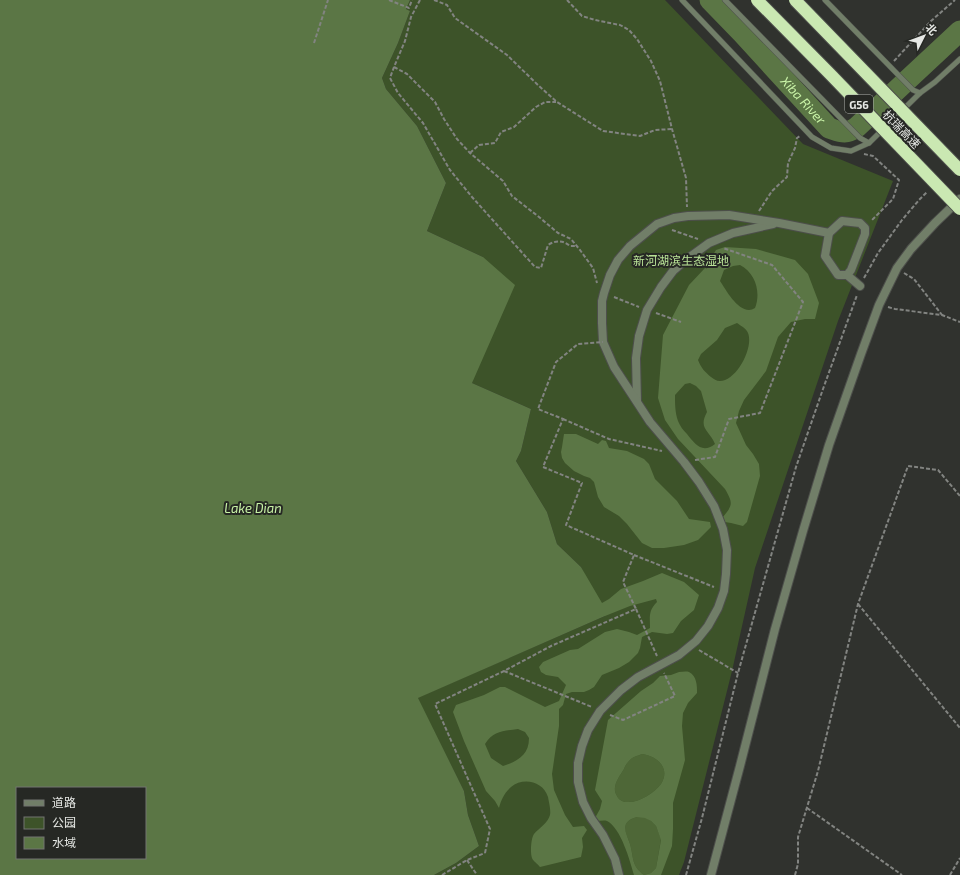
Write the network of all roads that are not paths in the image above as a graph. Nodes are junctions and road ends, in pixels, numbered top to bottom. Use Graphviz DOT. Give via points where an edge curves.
graph roads {
  1 [pos="682,0"];
  2 [pos="725,0"];
  3 [pos="757,0"];
  4 [pos="795,0"];
  5 [pos="826,0"];
  6 [pos="960,59"];
  7 [pos="920,93"];
  8 [pos="869,143"];
  9 [pos="960,170"];
  10 [pos="960,199"];
  11 [pos="960,208"];
  12 [pos="779,223"];
  13 [pos="829,233"];
  14 [pos="847,275"];
  15 [pos="860,286"];
  16 [pos="637,402"];
  17 [pos="619,875"];
  18 [pos="711,875"];
  1 -- 8 [label="lane" via="812,137 831,148 851,151"];
  2 -- 8 [label="lane" via="860,138"];
  3 -- 11 [label="highway, 杭瑞高速 / G56, bridge"];
  4 -- 9 [label="highway, 杭瑞高速 / G56, bridge"];
  5 -- 7 [label="lane" via="913,90"];
  6 -- 7 [label="lane"];
  7 -- 8 [label="lane"];
  10 -- 18 [label="street" via="911,249 897,268 879,305 829,445 803,531"];
  12 -- 13 [label="street"];
  12 -- 16 [label="street" via="733,233 709,243 673,271 660,287 646,310 639,336 636,358"];
  12 -- 16 [label="street" via="729,215 674,218 657,224 630,246 618,260 602,301 599,342"];
  13 -- 14 [label="street" via="824,256 838,274"];
  13 -- 14 [label="street" via="842,221 860,224 865,228 865,234"];
  14 -- 15 [label="street"];
  16 -- 17 [label="street" via="699,482 714,506 723,529 727,550 724,591 708,626 696,642 680,655 638,677 621,690 600,710 582,746 578,763 578,782 583,802 615,859"];
}
